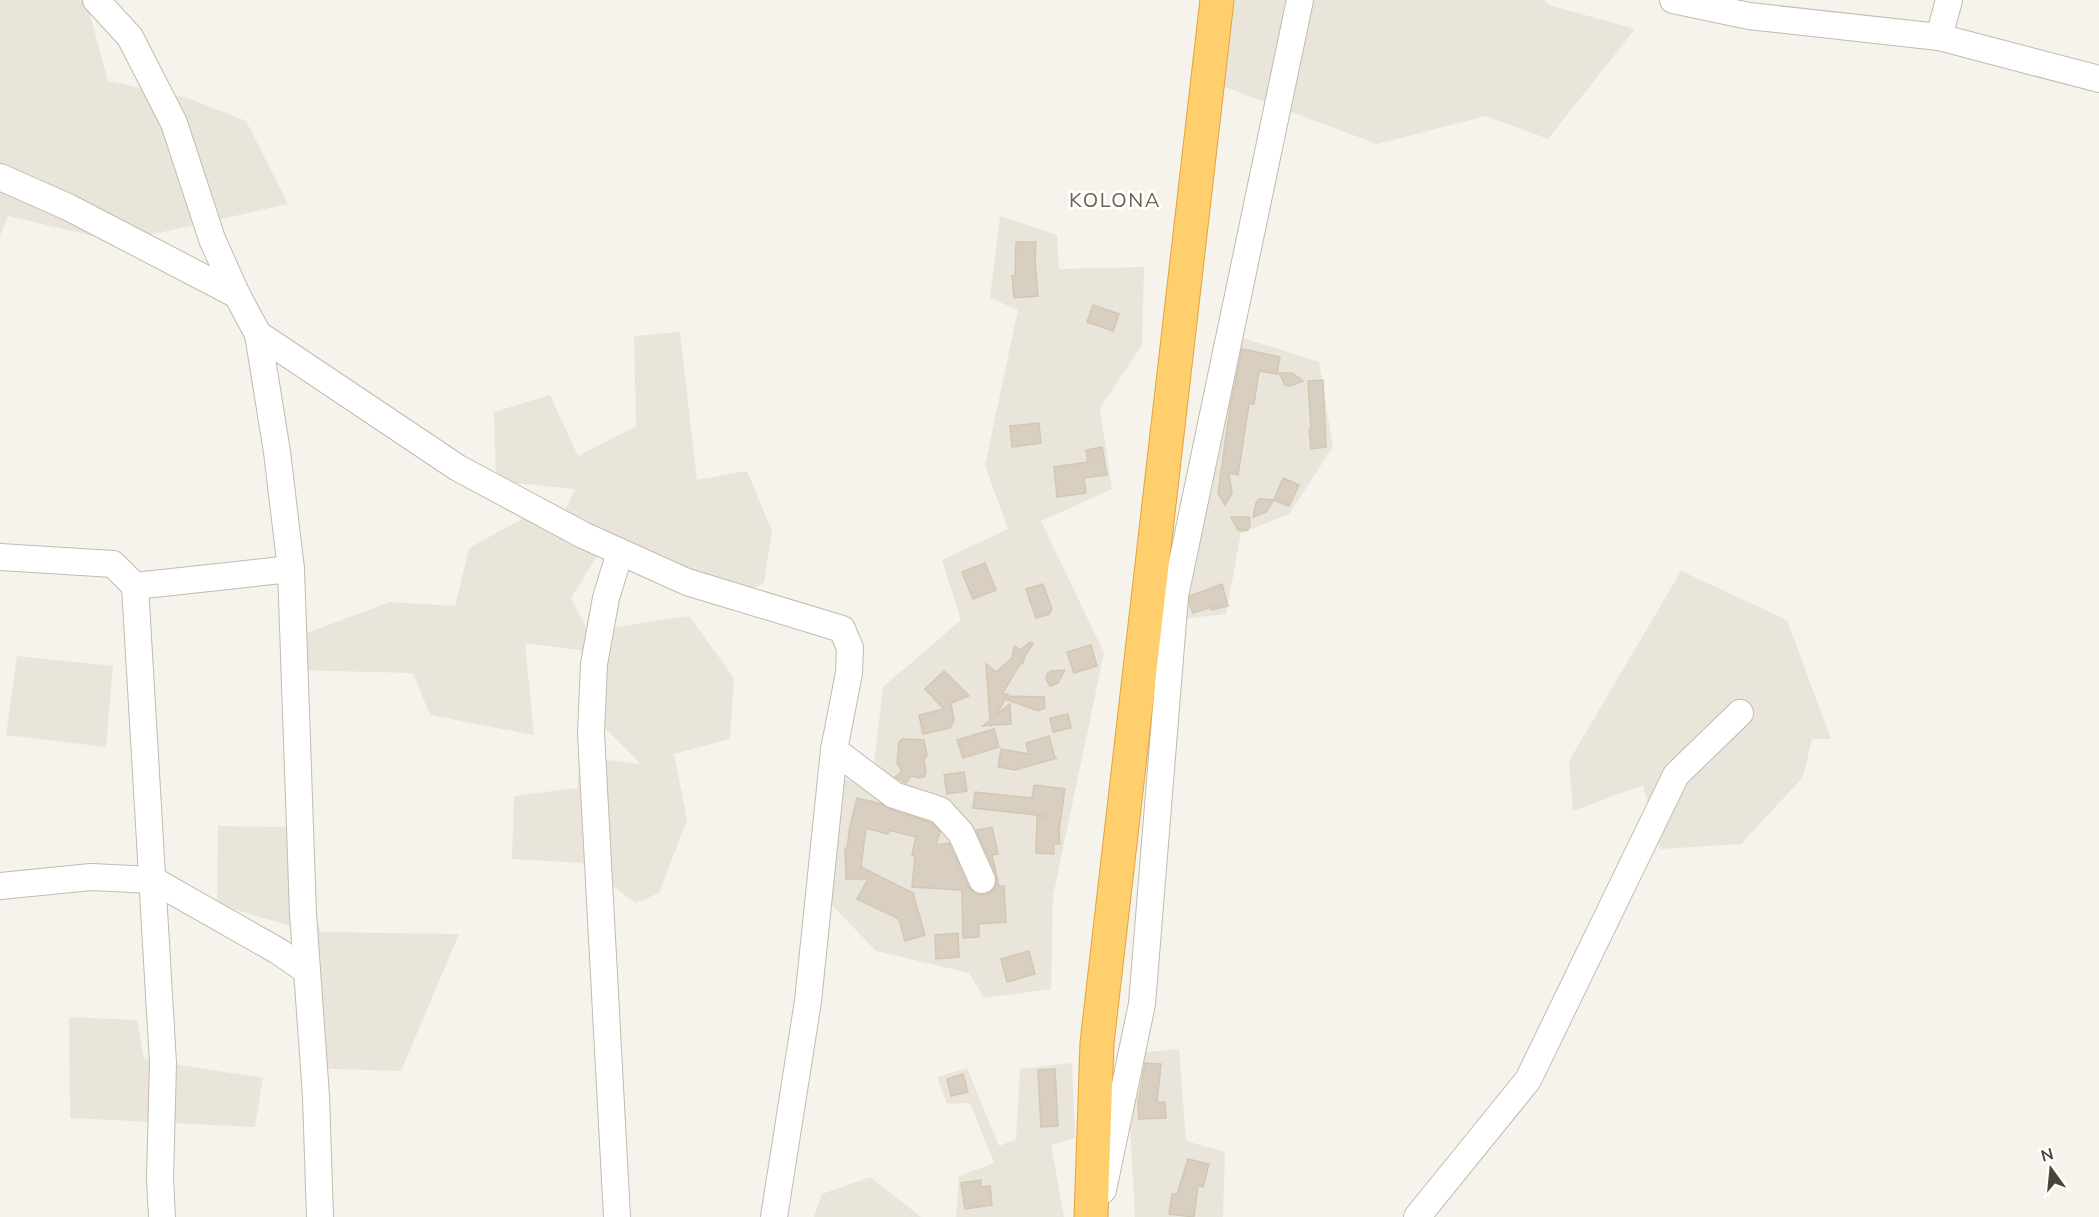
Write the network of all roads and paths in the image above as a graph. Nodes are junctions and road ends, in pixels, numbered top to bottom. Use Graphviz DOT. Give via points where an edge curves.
graph roads {
  1 [pos="96,0"];
  2 [pos="1217,0"];
  3 [pos="1299,0"];
  4 [pos="1673,0"];
  5 [pos="1949,0"];
  6 [pos="1939,37"];
  7 [pos="2099,79"];
  8 [pos="0,177"];
  9 [pos="237,296"];
  10 [pos="258,334"];
  11 [pos="620,552"];
  12 [pos="0,557"];
  13 [pos="291,568"];
  14 [pos="135,586"];
  15 [pos="1740,713"];
  16 [pos="834,750"];
  17 [pos="153,880"];
  18 [pos="982,880"];
  19 [pos="0,886"];
  20 [pos="307,971"];
  21 [pos="162,1217"];
  22 [pos="320,1217"];
  23 [pos="617,1217"];
  24 [pos="774,1217"];
  25 [pos="1091,1217"];
  26 [pos="1097,1217"];
  27 [pos="1417,1217"];
  1 -- 9 [label="street" via="130,37 174,123 212,239"];
  2 -- 25 [label="highway" via="1097,1043"];
  3 -- 26 [label="street" via="1175,596 1142,1004"];
  4 -- 6 [label="street" via="1749,16"];
  5 -- 6 [label="street"];
  6 -- 7 [label="street"];
  8 -- 9 [label="street" via="68,207"];
  9 -- 10 [label="street"];
  10 -- 11 [label="street" via="458,468"];
  10 -- 13 [label="street"];
  11 -- 16 [label="street" via="687,582 842,629 850,648 849,673"];
  11 -- 23 [label="street" via="606,598 594,664 591,733"];
  12 -- 14 [label="street" via="113,564"];
  13 -- 14 [label="street"];
  13 -- 20 [label="street"];
  14 -- 17 [label="street"];
  15 -- 27 [label="street" via="1676,776 1528,1080"];
  16 -- 18 [label="street" via="894,795 940,810 961,833"];
  16 -- 24 [label="street" via="808,1001"];
  17 -- 19 [label="street" via="91,877"];
  17 -- 20 [label="street"];
  17 -- 21 [label="street" via="163,1063"];
  20 -- 22 [label="street"];
}
